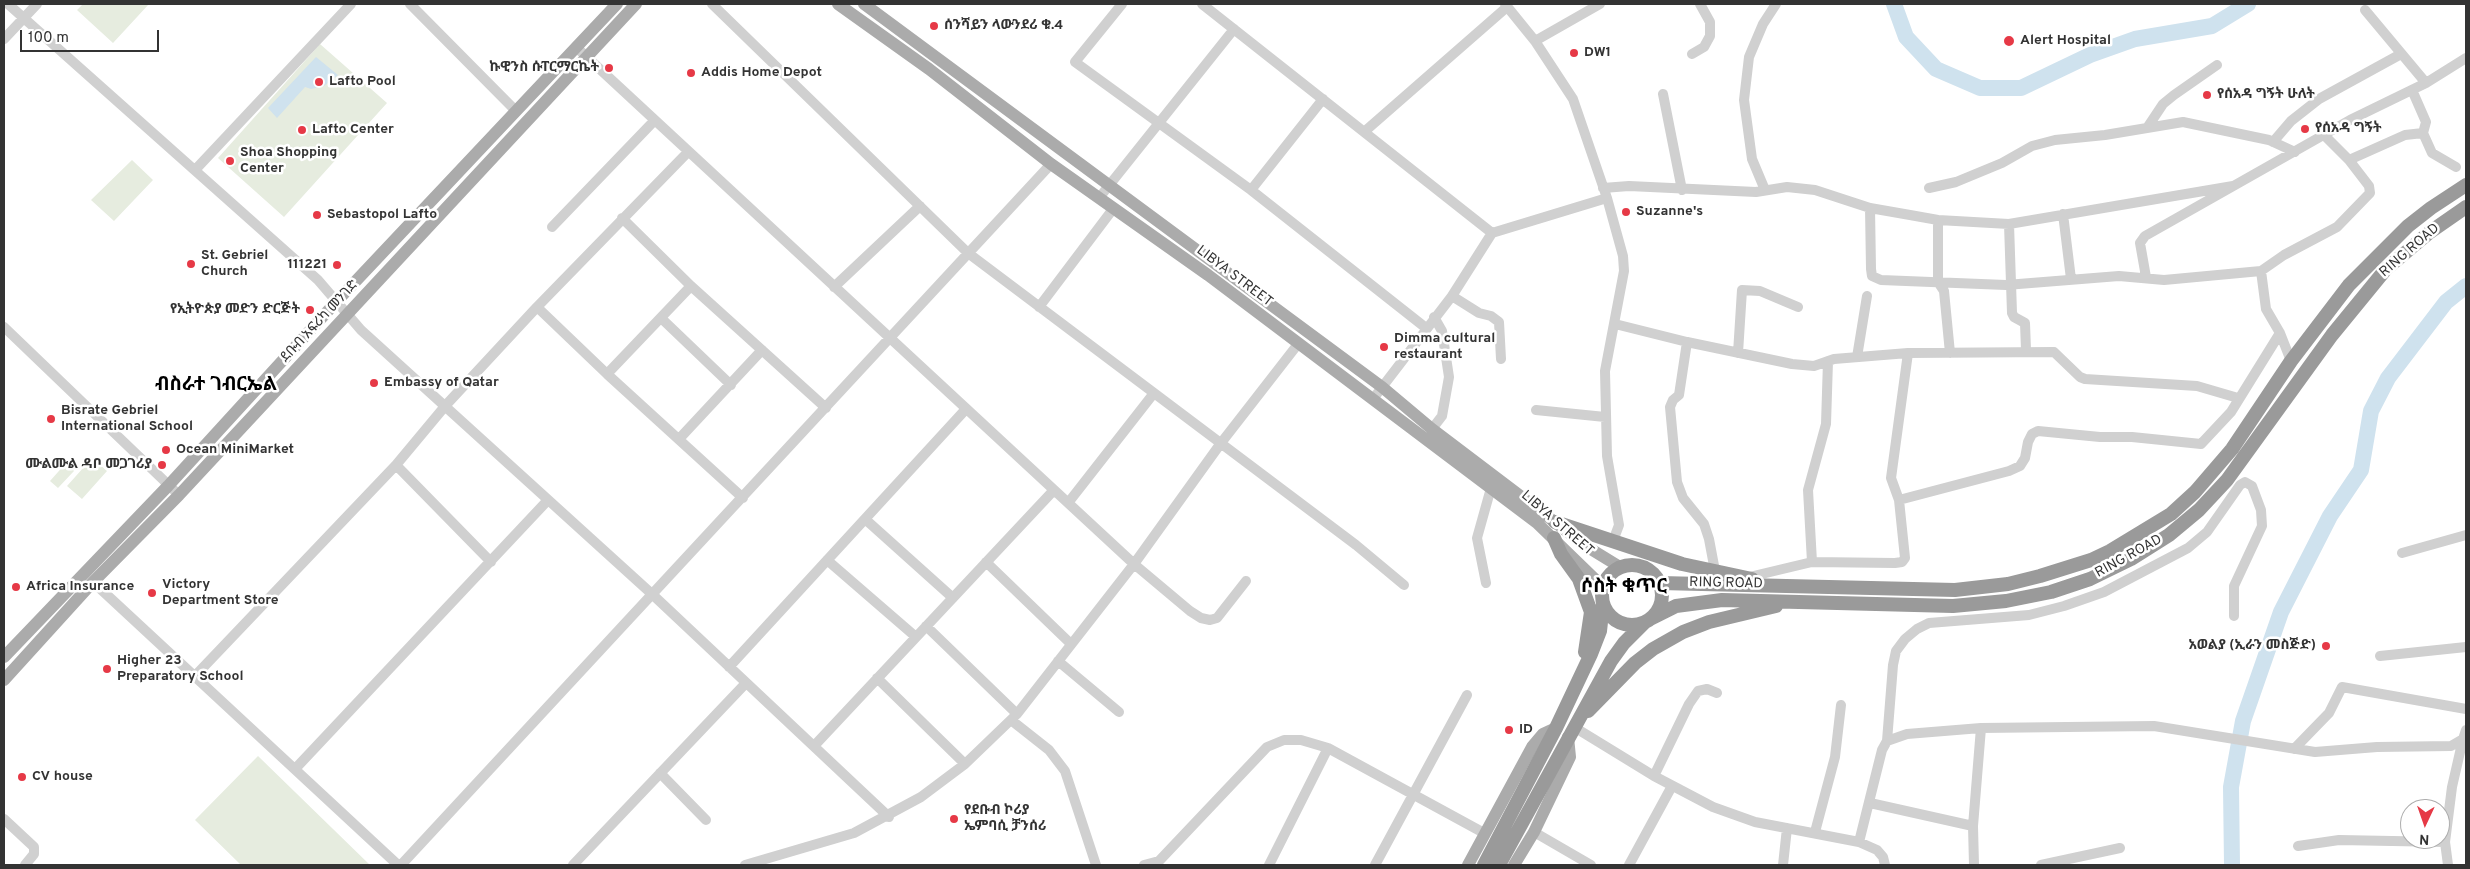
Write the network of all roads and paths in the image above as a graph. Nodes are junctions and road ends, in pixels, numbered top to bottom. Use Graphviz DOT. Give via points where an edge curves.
graph roads {
  1 [pos="8,4"];
  2 [pos="37,4"];
  3 [pos="351,4"];
  4 [pos="410,4"];
  5 [pos="617,4"];
  6 [pos="636,4"];
  7 [pos="712,4"];
  8 [pos="838,4"];
  9 [pos="864,4"];
  10 [pos="1122,4"];
  11 [pos="1202,4"];
  12 [pos="1600,4"];
  13 [pos="1700,4"];
  14 [pos="1776,4"];
  15 [pos="1506,5"];
  16 [pos="2365,10"];
  17 [pos="23,19"];
  18 [pos="1234,29"];
  19 [pos="4,39"];
  20 [pos="1535,41"];
  21 [pos="576,48"];
  22 [pos="1692,54"];
  23 [pos="2401,54"];
  24 [pos="585,57"];
  25 [pos="2466,58"];
  26 [pos="2217,65"];
  27 [pos="2426,83"];
  28 [pos="2412,90"];
  29 [pos="1663,94"];
  30 [pos="1323,99"];
  31 [pos="516,111"];
  32 [pos="654,120"];
  33 [pos="1160,123"];
  34 [pos="2147,128"];
  35 [pos="1364,132"];
  36 [pos="2423,133"];
  37 [pos="2325,136"];
  38 [pos="2274,142"];
  39 [pos="688,152"];
  40 [pos="2295,152"];
  41 [pos="2349,160"];
  42 [pos="1050,164"];
  43 [pos="2456,167"];
  44 [pos="195,170"];
  45 [pos="1109,185"];
  46 [pos="2466,185"];
  47 [pos="2233,186"];
  48 [pos="1604,188"];
  49 [pos="1929,188"];
  50 [pos="1251,190"];
  51 [pos="1682,190"];
  52 [pos="1765,190"];
  53 [pos="1099,198"];
  54 [pos="1607,198"];
  55 [pos="920,206"];
  56 [pos="2466,207"];
  57 [pos="1870,208"];
  58 [pos="1113,209"];
  59 [pos="2063,214"];
  60 [pos="622,218"];
  61 [pos="1938,220"];
  62 [pos="2009,224"];
  63 [pos="552,227"];
  64 [pos="1492,233"];
  65 [pos="968,253"];
  66 [pos="2260,271"];
  67 [pos="2146,277"];
  68 [pos="2071,278"];
  69 [pos="1938,282"];
  70 [pos="2012,284"];
  71 [pos="690,286"];
  72 [pos="834,286"];
  73 [pos="1452,296"];
  74 [pos="1867,296"];
  75 [pos="337,301"];
  76 [pos="1039,306"];
  77 [pos="537,307"];
  78 [pos="1798,307"];
  79 [pos="348,314"];
  80 [pos="1434,317"];
  81 [pos="661,318"];
  82 [pos="1615,324"];
  83 [pos="4,327"];
  84 [pos="1426,328"];
  85 [pos="2280,333"];
  86 [pos="890,338"];
  87 [pos="1687,342"];
  88 [pos="1298,344"];
  89 [pos="762,350"];
  90 [pos="2026,350"];
  91 [pos="1738,352"];
  92 [pos="1950,352"];
  93 [pos="1908,354"];
  94 [pos="1858,357"];
  95 [pos="1501,359"];
  96 [pos="1828,361"];
  97 [pos="2291,361"];
  98 [pos="607,374"];
  99 [pos="731,385"];
  100 [pos="1382,387"];
  101 [pos="1154,393"];
  102 [pos="1373,398"];
  103 [pos="2238,398"];
  104 [pos="446,405"];
  105 [pos="826,408"];
  106 [pos="966,409"];
  107 [pos="1536,410"];
  108 [pos="1605,416"];
  109 [pos="1432,429"];
  110 [pos="680,438"];
  111 [pos="1220,444"];
  112 [pos="396,465"];
  113 [pos="168,486"];
  114 [pos="1491,488"];
  115 [pos="1054,490"];
  116 [pos="178,495"];
  117 [pos="743,498"];
  118 [pos="548,500"];
  119 [pos="1899,500"];
  120 [pos="1068,503"];
  121 [pos="865,519"];
  122 [pos="1556,522"];
  123 [pos="2169,535"];
  124 [pos="2466,535"];
  125 [pos="1554,538"];
  126 [pos="1614,542"];
  127 [pos="2402,553"];
  128 [pos="2172,557"];
  129 [pos="827,560"];
  130 [pos="491,562"];
  131 [pos="986,562"];
  132 [pos="1812,562"];
  133 [pos="1134,564"];
  134 [pos="1620,567"];
  135 [pos="1715,571"];
  136 [pos="1745,578"];
  137 [pos="1246,581"];
  138 [pos="93,582"];
  139 [pos="1486,583"];
  140 [pos="1660,583"];
  141 [pos="1404,585"];
  142 [pos="1775,585"];
  143 [pos="1603,587"];
  144 [pos="653,595"];
  145 [pos="953,598"];
  146 [pos="1794,602"];
  147 [pos="1603,604"];
  148 [pos="2234,616"];
  149 [pos="1647,621"];
  150 [pos="926,626"];
  151 [pos="916,637"];
  152 [pos="1071,644"];
  153 [pos="2466,646"];
  154 [pos="2380,656"];
  155 [pos="4,657"];
  156 [pos="1058,661"];
  157 [pos="728,667"];
  158 [pos="194,677"];
  159 [pos="877,678"];
  160 [pos="4,680"];
  161 [pos="746,683"];
  162 [pos="1577,683"];
  163 [pos="1717,693"];
  164 [pos="1467,694"];
  165 [pos="1841,706"];
  166 [pos="2466,709"];
  167 [pos="1119,712"];
  168 [pos="1014,717"];
  169 [pos="1556,728"];
  170 [pos="1573,728"];
  171 [pos="1981,728"];
  172 [pos="2464,734"];
  173 [pos="1887,741"];
  174 [pos="814,746"];
  175 [pos="1328,748"];
  176 [pos="2294,749"];
  177 [pos="965,764"];
  178 [pos="295,769"];
  179 [pos="660,772"];
  180 [pos="1654,776"];
  181 [pos="1672,786"];
  182 [pos="1412,794"];
  183 [pos="1870,803"];
  184 [pos="2450,803"];
  185 [pos="889,817"];
  186 [pos="4,819"];
  187 [pos="706,820"];
  188 [pos="1973,826"];
  189 [pos="1787,828"];
  190 [pos="1484,832"];
  191 [pos="1534,832"];
  192 [pos="1815,832"];
  193 [pos="2400,841"];
  194 [pos="1859,842"];
  195 [pos="2298,846"];
  196 [pos="2120,848"];
  197 [pos="2446,849"];
  198 [pos="1162,863"];
  199 [pos="2070,863"];
  200 [pos="25,865"];
  201 [pos="398,865"];
  202 [pos="402,865"];
  203 [pos="573,865"];
  204 [pos="745,865"];
  205 [pos="1096,865"];
  206 [pos="1144,865"];
  207 [pos="1269,865"];
  208 [pos="1375,865"];
  209 [pos="1468,865"];
  210 [pos="1484,865"];
  211 [pos="1498,865"];
  212 [pos="1514,865"];
  213 [pos="1591,865"];
  214 [pos="1629,865"];
  215 [pos="1783,865"];
  216 [pos="1885,865"];
  217 [pos="1974,865"];
  218 [pos="2041,865"];
  219 [pos="2448,865"];
  1 -- 17 [label="street"];
  2 -- 17 [label="street"];
  3 -- 44 [label="street"];
  4 -- 31 [label="street"];
  5 -- 21 [label="main road, ደቡብ አፍሪካ መንገድ"];
  6 -- 24 [label="main road, ደቡብ አፍሪካ መንገድ"];
  7 -- 55 [label="street"];
  8 -- 42 [label="main road, LIBYA STREET" via="929,69"];
  9 -- 45 [label="main road, LIBYA STREET"];
  10 -- 33 [label="street" via="1075,62"];
  11 -- 18 [label="street"];
  12 -- 20 [label="street"];
  13 -- 22 [label="street" via="1710,22 1710,36 1704,47"];
  14 -- 52 [label="street" via="1749,56 1744,100 1752,159"];
  15 -- 20 [label="street"];
  15 -- 35 [label="street"];
  16 -- 23 [label="street"];
  17 -- 19 [label="street"];
  17 -- 44 [label="street"];
  18 -- 30 [label="street"];
  18 -- 33 [label="street"];
  20 -- 48 [label="street" via="1573,99"];
  21 -- 24 [label="street"];
  21 -- 31 [label="main road, ደቡብ አፍሪካ መንገድ"];
  23 -- 27 [label="street"];
  23 -- 38 [label="street" via="2319,99 2291,121"];
  24 -- 32 [label="street"];
  24 -- 79 [label="main road, ደቡብ አፍሪካ መንገድ"];
  25 -- 27 [label="street"];
  26 -- 34 [label="street" via="2168,99"];
  27 -- 28 [label="street"];
  28 -- 36 [label="street" via="2426,122"];
  28 -- 37 [label="street"];
  29 -- 51 [label="street"];
  30 -- 35 [label="street"];
  30 -- 50 [label="street"];
  31 -- 75 [label="main road, ደቡብ አፍሪካ መንገድ"];
  32 -- 39 [label="street"];
  32 -- 63 [label="street"];
  33 -- 45 [label="street"];
  33 -- 50 [label="street"];
  34 -- 38 [label="street" via="2192,122"];
  34 -- 49 [label="street" via="2032,146 2002,163 1956,182"];
  35 -- 64 [label="street"];
  36 -- 41 [label="street" via="2405,135"];
  36 -- 43 [label="street" via="2432,153"];
  37 -- 40 [label="street"];
  37 -- 41 [label="street"];
  38 -- 40 [label="street"];
  39 -- 60 [label="street"];
  39 -- 72 [label="street"];
  40 -- 47 [label="street"];
  41 -- 66 [label="street" via="2369,186 2370,193 2337,227"];
  42 -- 53 [label="main road, LIBYA STREET"];
  42 -- 65 [label="street"];
  44 -- 75 [label="street" via="318,280"];
  45 -- 53 [label="street"];
  45 -- 100 [label="main road, LIBYA STREET"];
  46 -- 97 [label="highway, RING ROAD" via="2431,208 2377,255 2349,285"];
  47 -- 59 [label="street"];
  47 -- 67 [label="street" via="2145,236 2140,243"];
  48 -- 51 [label="street" via="1629,186"];
  48 -- 54 [label="street"];
  50 -- 84 [label="street"];
  51 -- 52 [label="street"];
  52 -- 57 [label="street" via="1787,186 1816,190"];
  53 -- 58 [label="main road, LIBYA STREET"];
  54 -- 64 [label="street"];
  54 -- 82 [label="street" via="1624,271"];
  55 -- 65 [label="street"];
  55 -- 72 [label="street"];
  56 -- 123 [label="highway, RING ROAD" via="2386,269 2332,335 2227,480 2199,510"];
  57 -- 61 [label="street"];
  57 -- 69 [label="street" via="1872,276 1888,281"];
  58 -- 76 [label="street"];
  58 -- 88 [label="main road, LIBYA STREET" via="1208,275"];
  59 -- 62 [label="street"];
  59 -- 68 [label="street"];
  60 -- 71 [label="street"];
  60 -- 77 [label="street"];
  61 -- 62 [label="street"];
  61 -- 69 [label="street"];
  62 -- 70 [label="street"];
  64 -- 73 [label="street"];
  65 -- 76 [label="street"];
  65 -- 86 [label="street"];
  66 -- 67 [label="street" via="2164,280"];
  66 -- 85 [label="street" via="2266,309"];
  67 -- 68 [label="street"];
  68 -- 70 [label="street"];
  69 -- 70 [label="street"];
  69 -- 92 [label="street" via="1944,291"];
  70 -- 90 [label="street" via="2012,313 2025,323"];
  71 -- 81 [label="street"];
  71 -- 89 [label="street"];
  72 -- 86 [label="street"];
  73 -- 80 [label="street"];
  73 -- 95 [label="street" via="1499,322"];
  74 -- 94 [label="street"];
  75 -- 79 [label="street"];
  75 -- 113 [label="main road, ደቡብ አፍሪካ መንገድ"];
  76 -- 101 [label="street"];
  77 -- 98 [label="street"];
  77 -- 104 [label="street"];
  78 -- 91 [label="street" via="1760,291 1742,290"];
  79 -- 104 [label="street"];
  79 -- 116 [label="main road, ደቡብ አፍሪካ መንገድ"];
  80 -- 84 [label="street"];
  80 -- 109 [label="street" via="1442,331 1449,377 1442,416"];
  81 -- 98 [label="street"];
  81 -- 99 [label="street"];
  82 -- 87 [label="street"];
  82 -- 108 [label="street" via="1605,371"];
  83 -- 113 [label="street"];
  84 -- 100 [label="street"];
  85 -- 97 [label="street"];
  85 -- 103 [label="street"];
  86 -- 105 [label="street"];
  86 -- 106 [label="street"];
  87 -- 91 [label="street"];
  87 -- 135 [label="street" via="1679,394 1670,407 1677,482 1683,498 1704,524"];
  88 -- 102 [label="main road, LIBYA STREET"];
  88 -- 111 [label="street"];
  89 -- 99 [label="street"];
  89 -- 105 [label="street"];
  90 -- 92 [label="street"];
  90 -- 103 [label="street" via="2054,352 2085,379 2197,386"];
  91 -- 96 [label="street" via="1814,366"];
  92 -- 93 [label="street"];
  93 -- 94 [label="street"];
  93 -- 119 [label="street" via="1893,457 1892,478"];
  94 -- 96 [label="street"];
  96 -- 132 [label="street" via="1826,424 1808,490"];
  97 -- 142 [label="highway, RING ROAD" via="2232,449 2195,492 2145,532 2091,560 2008,584 1955,590"];
  98 -- 110 [label="street"];
  99 -- 110 [label="street"];
  100 -- 102 [label="street"];
  100 -- 109 [label="main road, LIBYA STREET"];
  101 -- 111 [label="street"];
  101 -- 120 [label="street"];
  102 -- 114 [label="main road, LIBYA STREET"];
  103 -- 119 [label="street" via="2221,424 2201,444 2038,431 2032,434 2020,466"];
  104 -- 112 [label="street"];
  104 -- 118 [label="street"];
  105 -- 117 [label="street"];
  106 -- 115 [label="street"];
  106 -- 121 [label="street"];
  107 -- 108 [label="street"];
  108 -- 126 [label="street" via="1607,456 1619,515"];
  109 -- 122 [label="main road, LIBYA STREET"];
  110 -- 117 [label="street"];
  111 -- 133 [label="street"];
  111 -- 141 [label="street" via="1356,545"];
  112 -- 130 [label="street"];
  112 -- 158 [label="street"];
  113 -- 116 [label="street"];
  113 -- 155 [label="main road, ደቡብ አፍሪካ መንገድ"];
  114 -- 125 [label="main road, LIBYA STREET"];
  114 -- 139 [label="street" via="1477,538"];
  115 -- 120 [label="street"];
  115 -- 131 [label="street"];
  116 -- 138 [label="main road, ደቡብ አፍሪካ መንገድ"];
  117 -- 144 [label="street"];
  118 -- 130 [label="street"];
  118 -- 144 [label="street"];
  119 -- 132 [label="street" via="1905,551 1902,562"];
  120 -- 133 [label="street"];
  121 -- 129 [label="street"];
  121 -- 145 [label="street"];
  122 -- 126 [label="highway"];
  122 -- 134 [label="main road, LIBYA STREET"];
  123 -- 128 [label="street"];
  123 -- 146 [label="highway, RING ROAD" via="2090,579 2051,592 2006,601 1953,606"];
  124 -- 127 [label="street"];
  125 -- 143 [label="main road, LIBYA STREET"];
  125 -- 162 [label="highway" via="1579,579 1591,612"];
  126 -- 135 [label="highway"];
  128 -- 148 [label="street" via="2207,532 2240,485 2245,482 2252,486 2261,510 2262,526 2234,586"];
  128 -- 173 [label="street" via="2104,592 2064,606 2029,615 1929,623 1916,629 1896,651"];
  129 -- 151 [label="street"];
  129 -- 157 [label="street"];
  130 -- 178 [label="street"];
  131 -- 145 [label="street"];
  131 -- 152 [label="street"];
  132 -- 136 [label="street"];
  133 -- 137 [label="street" via="1190,611 1210,620 1217,618"];
  133 -- 152 [label="street"];
  134 -- 140 [label="highway" via="1647,569"];
  134 -- 143 [label="highway" via="1606,579"];
  135 -- 136 [label="highway"];
  136 -- 142 [label="highway"];
  138 -- 158 [label="street"];
  138 -- 160 [label="main road, ደቡብ አፍሪካ መንገድ"];
  140 -- 142 [label="highway, RING ROAD"];
  140 -- 149 [label="highway" via="1660,606"];
  143 -- 147 [label="highway"];
  144 -- 157 [label="street"];
  144 -- 202 [label="street"];
  145 -- 150 [label="street"];
  146 -- 149 [label="highway, RING ROAD" via="1695,602 1676,606"];
  146 -- 170 [label="highway" via="1709,622 1653,649 1635,663"];
  147 -- 149 [label="highway" via="1606,612 1619,622 1627,625"];
  147 -- 162 [label="highway" via="1600,631"];
  149 -- 170 [label="highway, RING ROAD" via="1611,661"];
  150 -- 151 [label="street"];
  150 -- 168 [label="street"];
  151 -- 159 [label="street"];
  152 -- 156 [label="street"];
  153 -- 154 [label="street"];
  156 -- 167 [label="street"];
  156 -- 168 [label="street"];
  157 -- 161 [label="street"];
  158 -- 178 [label="street"];
  159 -- 174 [label="street"];
  159 -- 177 [label="street"];
  161 -- 174 [label="street"];
  161 -- 179 [label="street"];
  162 -- 169 [label="highway"];
  163 -- 180 [label="street" via="1707,689 1698,691"];
  164 -- 182 [label="street"];
  165 -- 192 [label="street" via="1835,757"];
  166 -- 176 [label="street" via="2342,687 2329,714"];
  168 -- 177 [label="street"];
  168 -- 205 [label="street" via="1066,771"];
  169 -- 190 [label="main road" via="1542,734 1532,747"];
  169 -- 210 [label="highway"];
  170 -- 180 [label="street"];
  170 -- 191 [label="main road" via="1570,757"];
  170 -- 211 [label="highway, RING ROAD"];
  171 -- 173 [label="street" via="1907,734"];
  171 -- 176 [label="street" via="2154,726"];
  171 -- 188 [label="street"];
  172 -- 176 [label="street" via="2451,746 2377,746 2315,752"];
  172 -- 184 [label="street"];
  173 -- 183 [label="street"];
  174 -- 185 [label="street"];
  175 -- 182 [label="street"];
  175 -- 198 [label="street" via="1300,740 1284,740 1267,747"];
  175 -- 207 [label="street"];
  177 -- 185 [label="street"];
  178 -- 201 [label="street"];
  179 -- 187 [label="street"];
  179 -- 203 [label="street"];
  180 -- 181 [label="street"];
  181 -- 189 [label="street" via="1713,807 1755,822"];
  181 -- 214 [label="street"];
  182 -- 190 [label="street"];
  182 -- 208 [label="street"];
  183 -- 188 [label="street"];
  183 -- 194 [label="street"];
  185 -- 204 [label="street" via="854,834"];
  186 -- 200 [label="street" via="34,847 34,854"];
  188 -- 217 [label="street"];
  189 -- 192 [label="street"];
  189 -- 215 [label="street"];
  190 -- 209 [label="main road"];
  191 -- 212 [label="main road"];
  191 -- 213 [label="street"];
  192 -- 194 [label="street"];
  193 -- 195 [label="street" via="2339,840"];
  194 -- 216 [label="street" via="1877,850"];
  196 -- 199 [label="street"];
  197 -- 219 [label="street"];
  198 -- 206 [label="street"];
  199 -- 218 [label="street"];
}
